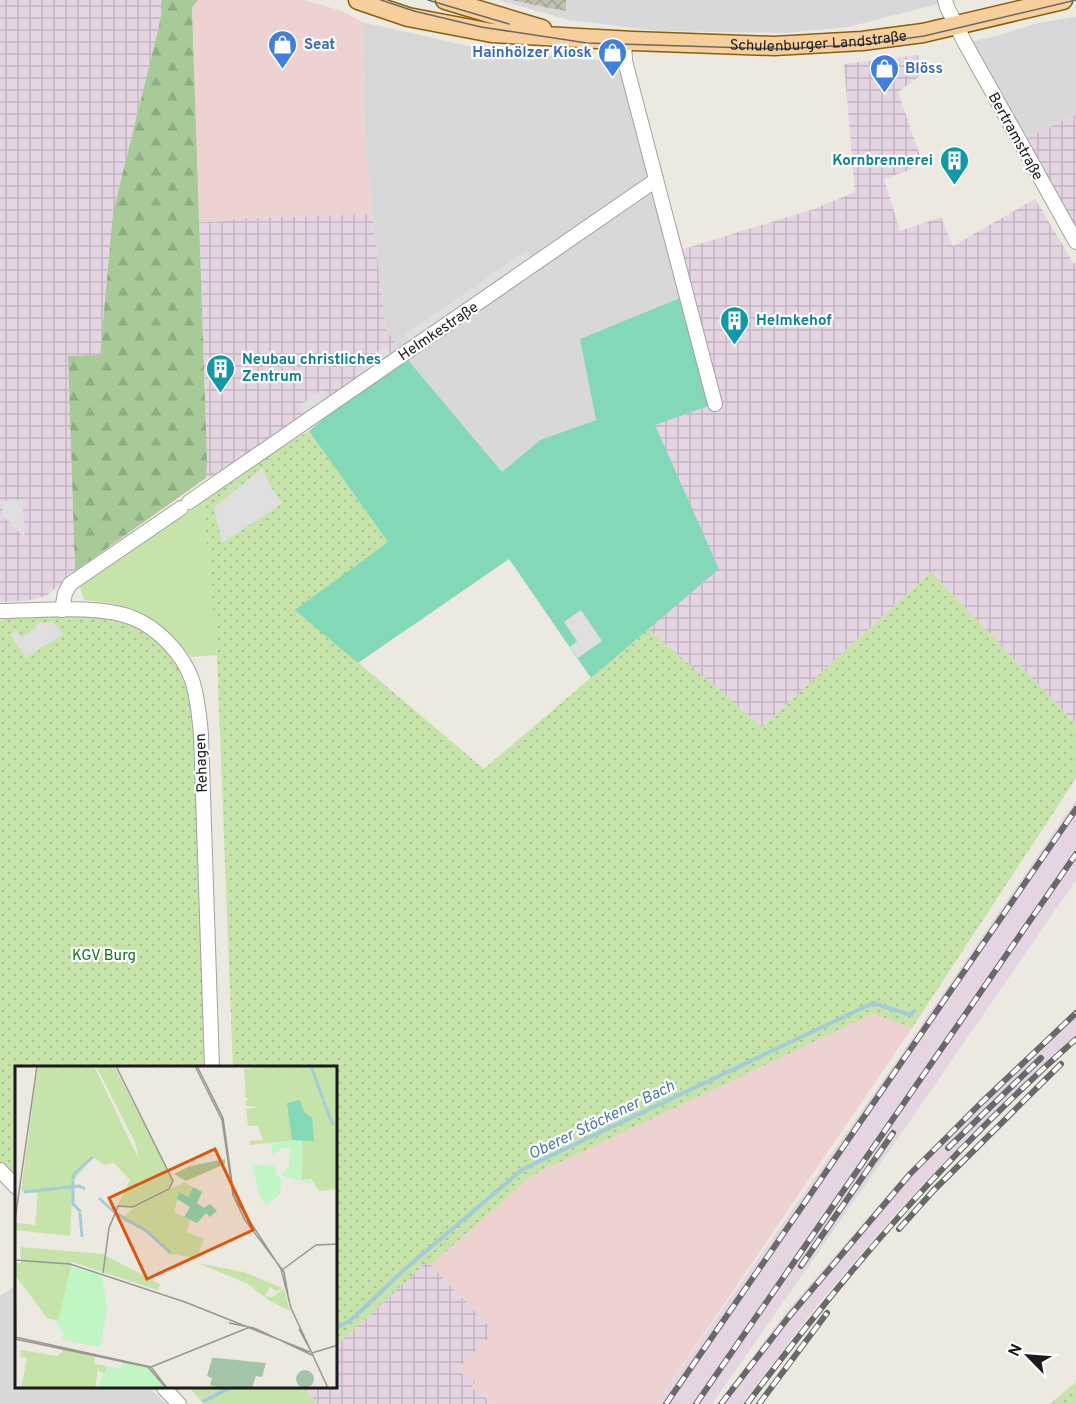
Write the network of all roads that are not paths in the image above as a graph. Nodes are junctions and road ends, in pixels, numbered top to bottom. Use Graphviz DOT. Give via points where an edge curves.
graph roads {
  1 [pos="358,0"];
  2 [pos="445,0"];
  3 [pos="945,0"];
  4 [pos="1063,0"];
  5 [pos="957,27"];
  6 [pos="569,37"];
  7 [pos="624,41"];
  8 [pos="656,180"];
  9 [pos="1076,242"];
  10 [pos="715,404"];
  11 [pos="62,610"];
  12 [pos="0,611"];
  13 [pos="212,1066"];
  14 [pos="0,1170"];
  15 [pos="15,1186"];
  16 [pos="165,1389"];
  17 [pos="179,1404"];
  1 -- 6 [label="main road, Schulenburger Landstraße" via="408,17 459,28"];
  2 -- 6 [label="main road, Schulenburger Landstraße"];
  3 -- 5 [label="street, Bertramstraße"];
  4 -- 5 [label="main road, Schulenburger Landstraße"];
  5 -- 7 [label="main road, Schulenburger Landstraße" via="820,44"];
  5 -- 9 [label="street, Bertramstraße"];
  6 -- 7 [label="main road, Schulenburger Landstraße"];
  7 -- 8 [label="street" via="625,61"];
  8 -- 10 [label="street"];
  8 -- 11 [label="street, Helmkestraße" via="70,584"];
  11 -- 12 [label="street, Rehagen"];
  11 -- 13 [label="street, Rehagen" via="133,618 163,638 192,678 201,734"];
  14 -- 15 [label="street"];
  16 -- 17 [label="street"];
}
